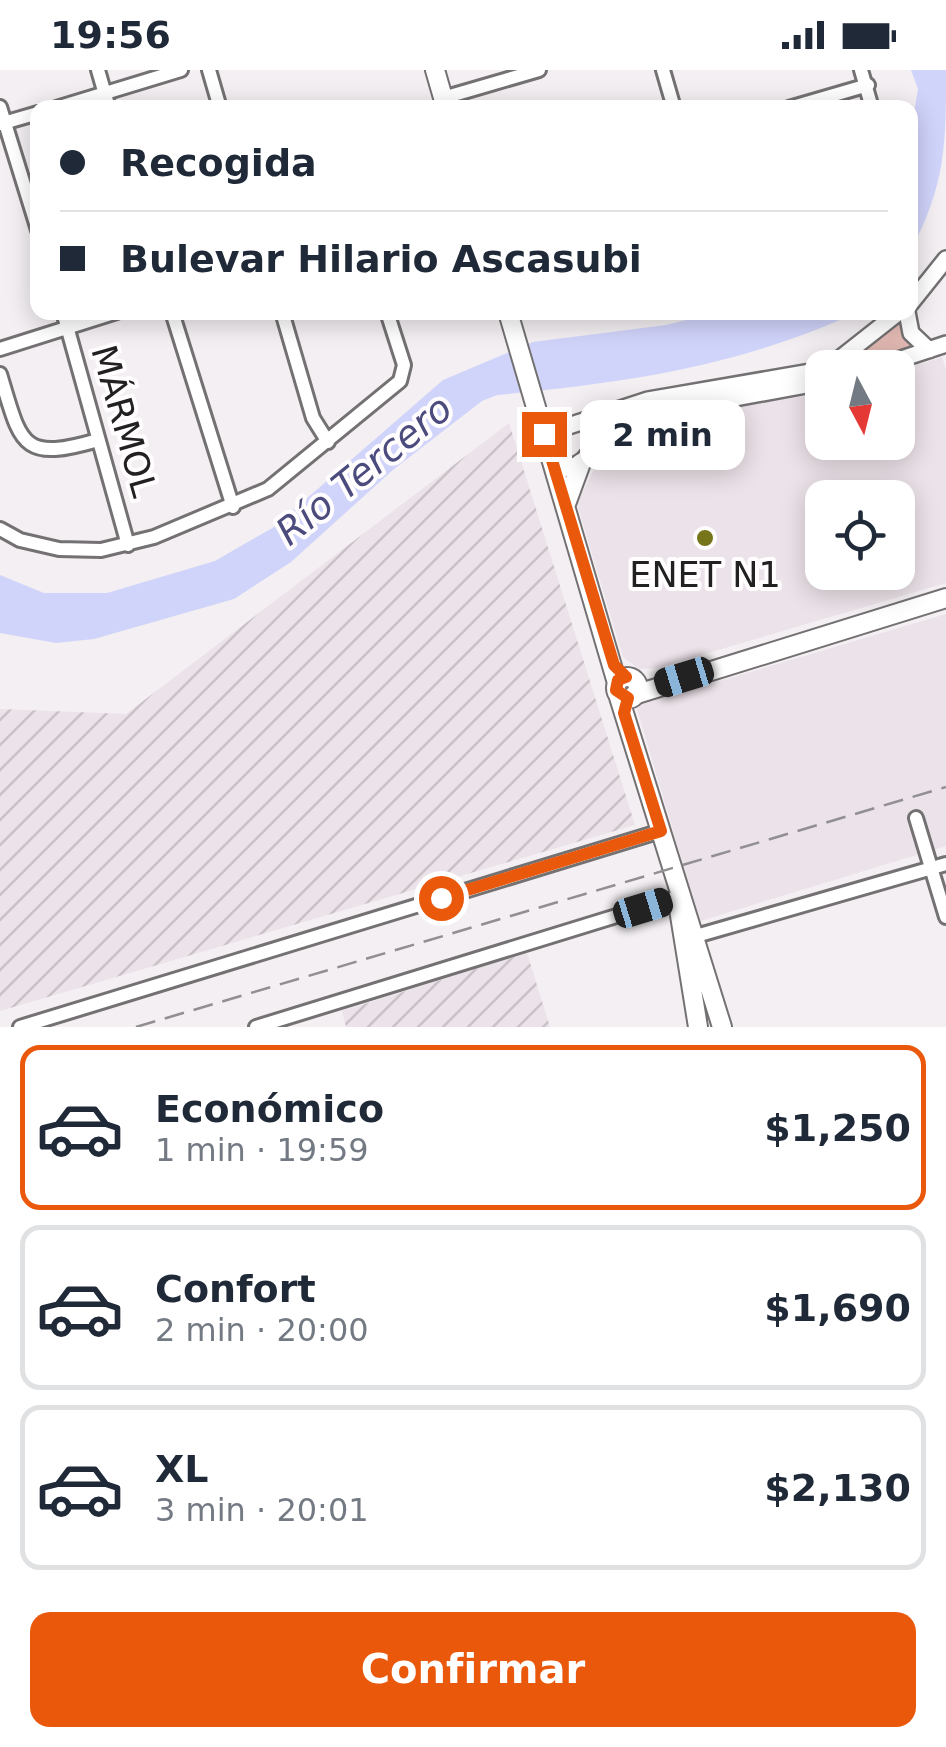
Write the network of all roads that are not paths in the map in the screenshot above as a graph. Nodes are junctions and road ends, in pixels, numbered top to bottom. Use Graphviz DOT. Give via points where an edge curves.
graph roads {
  1 [pos="98,70"];
  2 [pos="181,70"];
  3 [pos="209,70"];
  4 [pos="435,70"];
  5 [pos="539,70"];
  6 [pos="664,70"];
  7 [pos="860,70"];
  8 [pos="868,86"];
  9 [pos="465,92"];
  10 [pos="107,100"];
  11 [pos="218,100"];
  12 [pos="444,100"];
  13 [pos="450,100"];
  14 [pos="468,100"];
  15 [pos="672,100"];
  16 [pos="818,100"];
  17 [pos="871,100"];
  18 [pos="0,107"];
  19 [pos="30,115"];
  20 [pos="2,123"];
  21 [pos="30,206"];
  22 [pos="946,258"];
  23 [pos="927,286"];
  24 [pos="946,293"];
  25 [pos="918,296"];
  26 [pos="64,320"];
  27 [pos="92,320"];
  28 [pos="175,320"];
  29 [pos="284,320"];
  30 [pos="389,320"];
  31 [pos="510,320"];
  32 [pos="889,320"];
  33 [pos="908,320"];
  34 [pos="67,328"];
  35 [pos="946,344"];
  36 [pos="0,349"];
  37 [pos="850,350"];
  38 [pos="928,350"];
  39 [pos="915,354"];
  40 [pos="805,373"];
  41 [pos="0,374"];
  42 [pos="805,385"];
  43 [pos="572,426"];
  44 [pos="544,434"];
  45 [pos="98,440"];
  46 [pos="328,442"];
  47 [pos="586,457"];
  48 [pos="556,472"];
  49 [pos="566,504"];
  50 [pos="233,507"];
  51 [pos="0,529"];
  52 [pos="128,545"];
  53 [pos="946,598"];
  54 [pos="628,688"];
  55 [pos="916,818"];
  56 [pos="661,831"];
  57 [pos="946,864"];
  58 [pos="932,869"];
  59 [pos="678,897"];
  60 [pos="946,917"];
  61 [pos="689,938"];
  62 [pos="20,1027"];
  63 [pos="256,1027"];
  64 [pos="698,1027"];
  65 [pos="722,1027"];
  1 -- 10 [label="street"];
  2 -- 10 [label="street"];
  3 -- 11 [label="street"];
  4 -- 12 [label="main road"];
  5 -- 9 [label="street"];
  6 -- 15 [label="street"];
  7 -- 8 [label="street"];
  8 -- 16 [label="street"];
  8 -- 17 [label="street"];
  9 -- 13 [label="street"];
  9 -- 14 [label="street"];
  18 -- 20 [label="street"];
  19 -- 20 [label="street"];
  20 -- 21 [label="street"];
  22 -- 23 [label="street"];
  23 -- 24 [label="street"];
  23 -- 25 [label="street"];
  26 -- 34 [label="street, MÁRMOL"];
  27 -- 34 [label="street"];
  28 -- 50 [label="street"];
  29 -- 46 [label="street" via="313,418"];
  30 -- 46 [label="street" via="404,374"];
  31 -- 44 [label="main road"];
  32 -- 37 [label="street"];
  33 -- 38 [label="street" via="911,334"];
  34 -- 36 [label="street"];
  34 -- 45 [label="street, MÁRMOL"];
  35 -- 38 [label="street"];
  38 -- 39 [label="street"];
  40 -- 43 [label="street" via="648,400"];
  41 -- 45 [label="street" via="21,436 35,446 54,453"];
  42 -- 47 [label="street" via="644,412 618,424"];
  43 -- 44 [label="street"];
  43 -- 47 [label="street"];
  44 -- 48 [label="main road"];
  45 -- 52 [label="street, MÁRMOL"];
  46 -- 50 [label="street" via="268,490"];
  47 -- 48 [label="street"];
  47 -- 49 [label="main road"];
  48 -- 49 [label="main road"];
  49 -- 54 [label="main road"];
  50 -- 52 [label="street"];
  51 -- 52 [label="street" via="59,549"];
  53 -- 54 [label="main road"];
  54 -- 56 [label="main road"];
  55 -- 58 [label="street"];
  56 -- 59 [label="main road"];
  56 -- 62 [label="street"];
  57 -- 58 [label="street"];
  58 -- 60 [label="street"];
  58 -- 61 [label="street"];
  59 -- 61 [label="main road"];
  59 -- 63 [label="street"];
  61 -- 64 [label="main road"];
  61 -- 65 [label="main road"];
}
